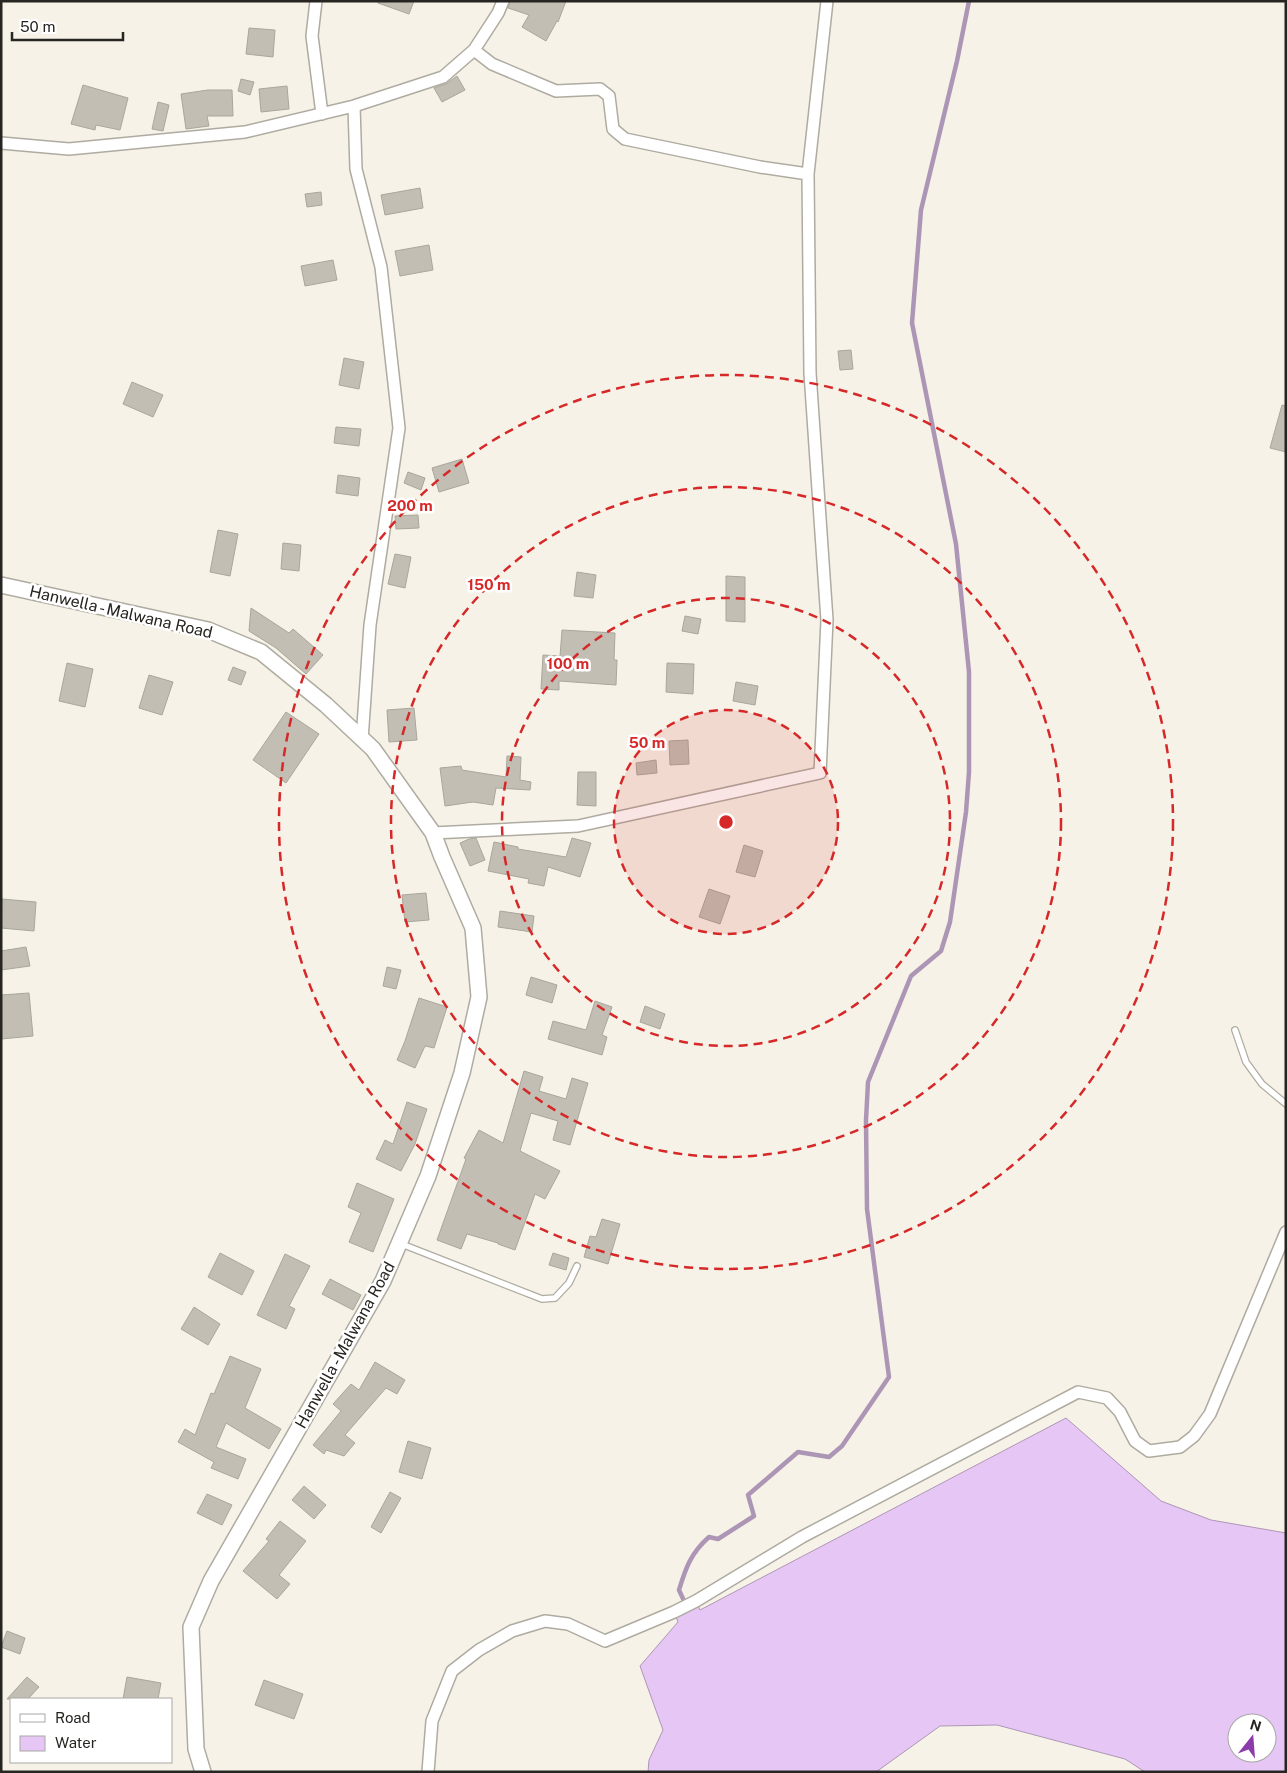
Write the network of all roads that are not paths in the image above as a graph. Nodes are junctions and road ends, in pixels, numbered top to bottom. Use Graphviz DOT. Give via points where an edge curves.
graph roads {
  1 [pos="316,1"];
  2 [pos="503,1"];
  3 [pos="827,1"];
  4 [pos="474,50"];
  5 [pos="354,106"];
  6 [pos="322,114"];
  7 [pos="1,143"];
  8 [pos="808,174"];
  9 [pos="1,585"];
  10 [pos="362,740"];
  11 [pos="433,833"];
  12 [pos="1235,1030"];
  13 [pos="1286,1104"];
  14 [pos="1286,1232"];
  15 [pos="399,1243"];
  16 [pos="577,1266"];
  17 [pos="203,1772"];
  18 [pos="428,1772"];
  1 -- 6 [label="street" via="312,36"];
  2 -- 4 [label="street"];
  3 -- 8 [label="street"];
  4 -- 5 [label="street" via="443,77"];
  4 -- 8 [label="street" via="492,64 556,91 600,89 610,96 613,129 625,139"];
  5 -- 6 [label="street"];
  5 -- 10 [label="street" via="356,169 381,267 399,428 370,625"];
  6 -- 7 [label="street" via="245,132 69,149"];
  8 -- 11 [label="street" via="810,373 827,620 820,773 578,826"];
  9 -- 10 [label="street, Hanwella - Malwana Road" via="208,630 261,652 326,705"];
  10 -- 11 [label="street, Hanwella - Malwana Road"];
  11 -- 15 [label="street, Hanwella - Malwana Road" via="473,928 479,997 462,1073 428,1176"];
  12 -- 13 [label="lane" via="1246,1062 1262,1084"];
  14 -- 18 [label="street" via="1210,1414 1194,1436 1180,1448 1149,1451 1135,1441 1120,1412 1107,1398 1078,1392 802,1537 674,1612 604,1641 568,1624 545,1621 512,1631 452,1671 432,1721"];
  15 -- 16 [label="lane" via="542,1299 555,1298 569,1284"];
  15 -- 17 [label="street, Hanwella - Malwana Road" via="383,1281 211,1581 192,1627 196,1749"];
}
